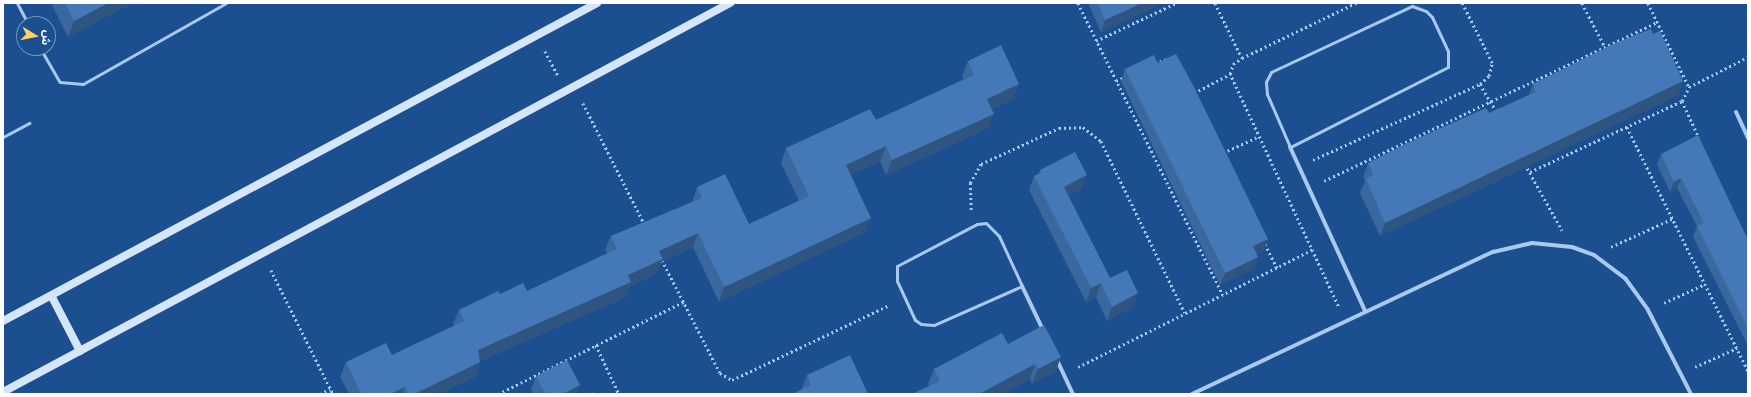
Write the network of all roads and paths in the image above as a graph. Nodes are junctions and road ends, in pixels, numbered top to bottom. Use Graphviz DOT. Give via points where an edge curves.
graph roads {
  1 [pos="17,3"];
  2 [pos="226,3"];
  3 [pos="597,3"];
  4 [pos="730,3"];
  5 [pos="1078,3"];
  6 [pos="1176,3"];
  7 [pos="1215,3"];
  8 [pos="1582,3"];
  9 [pos="1648,3"];
  10 [pos="24,16"];
  11 [pos="1657,22"];
  12 [pos="537,34"];
  13 [pos="1096,41"];
  14 [pos="1605,48"];
  15 [pos="45,56"];
  16 [pos="1748,57"];
  17 [pos="1242,58"];
  18 [pos="1175,61"];
  19 [pos="1151,65"];
  20 [pos="1130,74"];
  21 [pos="1230,74"];
  22 [pos="1116,80"];
  23 [pos="1480,84"];
  24 [pos="575,86"];
  25 [pos="1689,87"];
  26 [pos="1188,88"];
  27 [pos="566,91"];
  28 [pos="1191,95"];
  29 [pos="1194,101"];
  30 [pos="1682,101"];
  31 [pos="1491,102"];
  32 [pos="1736,112"];
  33 [pos="1498,115"];
  34 [pos="29,123"];
  35 [pos="1627,127"];
  36 [pos="1259,136"];
  37 [pos="3,137"];
  38 [pos="1748,138"];
  39 [pos="1702,143"];
  40 [pos="1290,147"];
  41 [pos="1217,148"];
  42 [pos="1220,155"];
  43 [pos="1523,160"];
  44 [pos="1224,162"];
  45 [pos="1530,172"];
  46 [pos="1309,188"];
  47 [pos="1672,219"];
  48 [pos="977,224"];
  49 [pos="648,232"];
  50 [pos="1263,240"];
  51 [pos="1572,247"];
  52 [pos="1312,250"];
  53 [pos="659,253"];
  54 [pos="262,254"];
  55 [pos="1594,255"];
  56 [pos="1277,268"];
  57 [pos="1705,284"];
  58 [pos="1022,286"];
  59 [pos="1223,294"];
  60 [pos="52,297"];
  61 [pos="904,297"];
  62 [pos="683,302"];
  63 [pos="1648,310"];
  64 [pos="1365,311"];
  65 [pos="1185,313"];
  66 [pos="3,320"];
  67 [pos="1044,333"];
  68 [pos="596,345"];
  69 [pos="1736,348"];
  70 [pos="80,351"];
  71 [pos="1054,354"];
  72 [pos="1748,371"];
  73 [pos="1063,374"];
  74 [pos="1681,374"];
  75 [pos="330,389"];
  76 [pos="3,392"];
  77 [pos="320,394"];
  78 [pos="333,394"];
  79 [pos="498,394"];
  80 [pos="619,394"];
  81 [pos="1073,394"];
  82 [pos="1192,394"];
  83 [pos="1691,394"];
  1 -- 10 [label="lane"];
  2 -- 15 [label="lane" via="83,84 60,82"];
  3 -- 12 [label="street"];
  4 -- 24 [label="street"];
  5 -- 13 [label="path"];
  6 -- 13 [label="path"];
  7 -- 17 [label="path"];
  8 -- 14 [label="path"];
  9 -- 11 [label="path"];
  11 -- 14 [label="path"];
  11 -- 25 [label="path"];
  12 -- 27 [label="path"];
  12 -- 60 [label="street"];
  13 -- 22 [label="path"];
  14 -- 31 [label="path"];
  16 -- 25 [label="path"];
  18 -- 19 [label="path" via="1165,58"];
  20 -- 22 [label="path"];
  21 -- 28 [label="path"];
  22 -- 59 [label="path"];
  23 -- 31 [label="path"];
  24 -- 27 [label="street"];
  24 -- 49 [label="path"];
  25 -- 30 [label="path"];
  26 -- 28 [label="path"];
  27 -- 54 [label="street"];
  28 -- 29 [label="path"];
  30 -- 35 [label="path"];
  30 -- 39 [label="path"];
  31 -- 33 [label="path"];
  31 -- 46 [label="path"];
  32 -- 38 [label="street"];
  34 -- 37 [label="lane"];
  35 -- 45 [label="path"];
  35 -- 47 [label="path"];
  36 -- 42 [label="path"];
  40 -- 40 [label="lane" via="1267,94 1266,82 1271,72 1412,6 1426,11 1448,51 1448,68"];
  40 -- 46 [label="street"];
  41 -- 42 [label="path"];
  42 -- 44 [label="path"];
  43 -- 45 [label="path"];
  45 -- 51 [label="path"];
  46 -- 64 [label="street"];
  47 -- 55 [label="path"];
  47 -- 57 [label="path"];
  48 -- 58 [label="lane" via="994,228"];
  48 -- 61 [label="lane" via="902,260 895,273"];
  48 -- 65 [label="path" via="969,204 970,183 982,164 1059,128 1083,127 1101,141"];
  50 -- 56 [label="path"];
  51 -- 55 [label="street"];
  51 -- 64 [label="street" via="1532,243 1492,252"];
  52 -- 56 [label="path"];
  53 -- 62 [label="path"];
  54 -- 70 [label="street"];
  54 -- 75 [label="path"];
  55 -- 63 [label="street" via="1625,278"];
  56 -- 59 [label="path"];
  57 -- 63 [label="path"];
  57 -- 69 [label="path"];
  58 -- 61 [label="lane" via="927,326 915,320"];
  58 -- 67 [label="street"];
  59 -- 65 [label="path"];
  60 -- 66 [label="street"];
  60 -- 70 [label="street"];
  61 -- 62 [label="path" via="732,380 720,373"];
  62 -- 68 [label="path"];
  63 -- 74 [label="street"];
  64 -- 82 [label="street"];
  65 -- 73 [label="path"];
  68 -- 79 [label="path"];
  68 -- 80 [label="path"];
  69 -- 72 [label="path"];
  69 -- 74 [label="path"];
  70 -- 76 [label="street"];
  71 -- 73 [label="street"];
  73 -- 81 [label="street"];
  74 -- 83 [label="street"];
  75 -- 77 [label="path"];
  75 -- 78 [label="path"];
}
